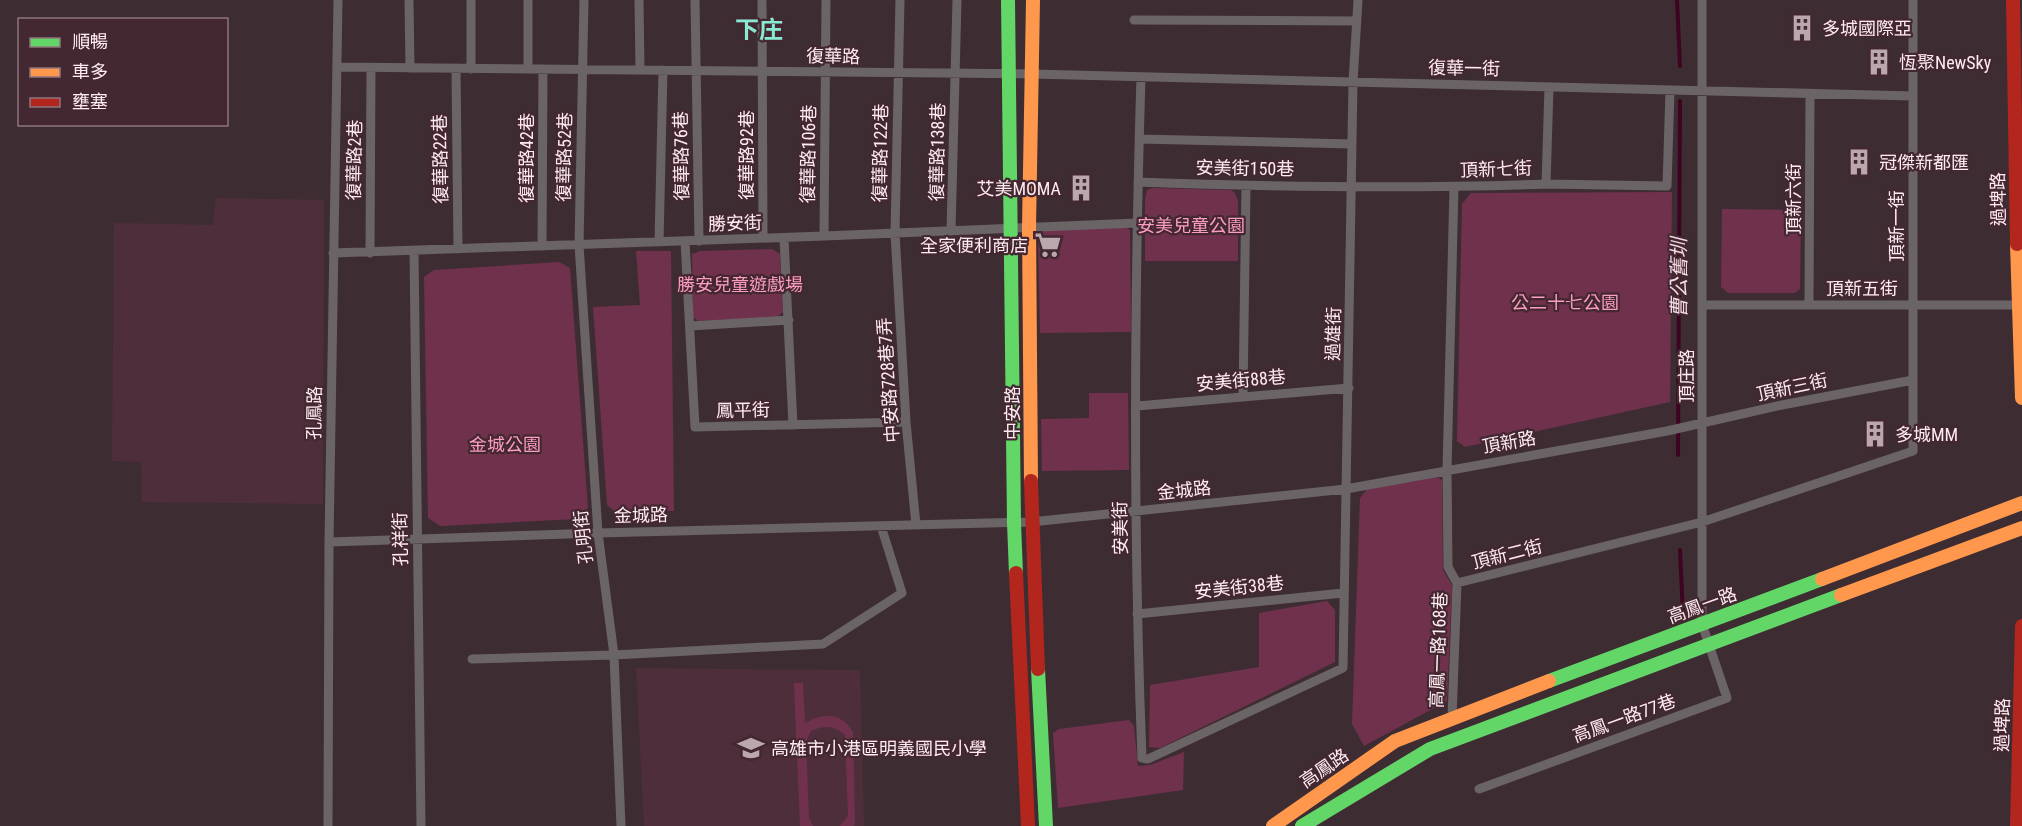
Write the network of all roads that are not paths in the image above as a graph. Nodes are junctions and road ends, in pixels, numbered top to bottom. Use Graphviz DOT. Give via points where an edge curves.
graph roads {
  1 [pos="338,0"];
  2 [pos="409,0"];
  3 [pos="471,0"];
  4 [pos="528,0"];
  5 [pos="584,0"];
  6 [pos="639,0"];
  7 [pos="695,0"];
  8 [pos="762,0"];
  9 [pos="826,0"];
  10 [pos="900,0"];
  11 [pos="957,0"];
  12 [pos="1008,0"];
  13 [pos="1033,0"];
  14 [pos="1358,0"];
  15 [pos="1702,0"];
  16 [pos="1913,0"];
  17 [pos="2013,0"];
  18 [pos="1134,20"];
  19 [pos="1357,21"];
  20 [pos="337,67"];
  21 [pos="371,68"];
  22 [pos="410,68"];
  23 [pos="456,68"];
  24 [pos="471,69"];
  25 [pos="528,69"];
  26 [pos="543,69"];
  27 [pos="583,70"];
  28 [pos="640,70"];
  29 [pos="663,70"];
  30 [pos="697,71"];
  31 [pos="763,72"];
  32 [pos="825,72"];
  33 [pos="898,73"];
  34 [pos="955,73"];
  35 [pos="1008,74"];
  36 [pos="1033,74"];
  37 [pos="1141,77"];
  38 [pos="1256,80"];
  39 [pos="1353,82"];
  40 [pos="1549,87"];
  41 [pos="1670,90"];
  42 [pos="1702,91"];
  43 [pos="1810,94"];
  44 [pos="1912,96"];
  45 [pos="1139,139"];
  46 [pos="1352,144"];
  47 [pos="1138,182"];
  48 [pos="1546,184"];
  49 [pos="1245,186"];
  50 [pos="1351,187"];
  51 [pos="1454,187"];
  52 [pos="1137,223"];
  53 [pos="1029,227"];
  54 [pos="1009,229"];
  55 [pos="951,231"];
  56 [pos="896,233"];
  57 [pos="824,236"];
  58 [pos="763,238"];
  59 [pos="784,238"];
  60 [pos="685,241"];
  61 [pos="699,241"];
  62 [pos="658,242"];
  63 [pos="579,245"];
  64 [pos="542,246"];
  65 [pos="458,249"];
  66 [pos="414,251"];
  67 [pos="333,253"];
  68 [pos="370,253"];
  69 [pos="1702,305"];
  70 [pos="1809,305"];
  71 [pos="1913,305"];
  72 [pos="2021,305"];
  73 [pos="789,320"];
  74 [pos="690,327"];
  75 [pos="1913,380"];
  76 [pos="1349,388"];
  77 [pos="1243,396"];
  78 [pos="2022,398"];
  79 [pos="1137,406"];
  80 [pos="906,422"];
  81 [pos="1703,424"];
  82 [pos="793,425"];
  83 [pos="1678,428"];
  84 [pos="1913,451"];
  85 [pos="1447,470"];
  86 [pos="1346,489"];
  87 [pos="2022,503"];
  88 [pos="1136,512"];
  89 [pos="1031,522"];
  90 [pos="1702,522"];
  91 [pos="1014,523"];
  92 [pos="916,525"];
  93 [pos="881,526"];
  94 [pos="2022,528"];
  95 [pos="598,533"];
  96 [pos="416,539"];
  97 [pos="329,542"];
  98 [pos="1457,583"];
  99 [pos="1343,593"];
  100 [pos="1137,614"];
  101 [pos="1702,624"];
  102 [pos="2022,626"];
  103 [pos="1708,644"];
  104 [pos="614,655"];
  105 [pos="472,659"];
  106 [pos="1343,668"];
  107 [pos="1452,718"];
  108 [pos="1395,741"];
  109 [pos="1479,789"];
  110 [pos="328,826"];
  111 [pos="421,826"];
  112 [pos="621,826"];
  113 [pos="1028,826"];
  114 [pos="1046,826"];
  115 [pos="1273,826"];
  116 [pos="1302,826"];
  117 [pos="2018,826"];
  1 -- 20 [label="street, 孔鳳路"];
  2 -- 22 [label="street"];
  3 -- 24 [label="street"];
  4 -- 25 [label="street"];
  5 -- 27 [label="street, 復華路52巷"];
  6 -- 28 [label="street"];
  7 -- 30 [label="street, 復華路76巷"];
  8 -- 31 [label="street, 復華路92巷"];
  9 -- 32 [label="street, 復華路106巷"];
  10 -- 33 [label="street, 復華路122巷"];
  11 -- 34 [label="street, 復華路138巷"];
  12 -- 35 [label="street, 中安路"];
  13 -- 36 [label="street, 中安路"];
  14 -- 19 [label="street, 過雄街"];
  15 -- 42 [label="street, 頂庄路"];
  16 -- 44 [label="street, 頂新一街"];
  17 -- 72 [label="street, 過埤路"];
  18 -- 19 [label="street"];
  19 -- 39 [label="street, 過雄街"];
  20 -- 21 [label="street, 復華路"];
  20 -- 67 [label="street, 孔鳳路"];
  21 -- 22 [label="street, 復華路"];
  21 -- 68 [label="street, 復華路2巷"];
  22 -- 23 [label="street, 復華路"];
  23 -- 24 [label="street, 復華路"];
  23 -- 65 [label="street, 復華路22巷"];
  24 -- 25 [label="street, 復華路"];
  25 -- 26 [label="street, 復華路"];
  26 -- 27 [label="street, 復華路"];
  26 -- 64 [label="street, 復華路42巷"];
  27 -- 28 [label="street, 復華路"];
  27 -- 63 [label="street, 復華路52巷"];
  28 -- 29 [label="street, 復華路"];
  29 -- 30 [label="street, 復華路"];
  29 -- 62 [label="street"];
  30 -- 31 [label="street, 復華路"];
  30 -- 61 [label="street, 復華路76巷"];
  31 -- 32 [label="street, 復華路"];
  31 -- 58 [label="street, 復華路92巷"];
  32 -- 33 [label="street, 復華路"];
  32 -- 57 [label="street, 復華路106巷"];
  33 -- 34 [label="street, 復華路"];
  33 -- 56 [label="street, 復華路122巷"];
  34 -- 35 [label="street, 復華路"];
  34 -- 55 [label="street, 復華路138巷"];
  35 -- 36 [label="street, 復華路"];
  35 -- 54 [label="street, 中安路"];
  36 -- 37 [label="street, 復華路"];
  36 -- 53 [label="street, 中安路"];
  37 -- 38 [label="street, 復華路"];
  37 -- 45 [label="street, 安美街"];
  38 -- 39 [label="street, 復華一街"];
  39 -- 40 [label="street, 復華一街"];
  39 -- 46 [label="street, 過雄街"];
  40 -- 41 [label="street, 復華一街"];
  40 -- 48 [label="street, 頂新七街"];
  41 -- 42 [label="street, 復華一街"];
  41 -- 48 [label="street" via="1667,186"];
  42 -- 43 [label="street, 復華一街"];
  42 -- 69 [label="street, 頂庄路"];
  43 -- 44 [label="street, 復華一街"];
  43 -- 70 [label="street, 頂新六街"];
  44 -- 71 [label="street, 頂新一街"];
  45 -- 46 [label="street"];
  45 -- 47 [label="street, 安美街"];
  46 -- 50 [label="street, 過雄街"];
  47 -- 49 [label="street, 安美街150巷"];
  47 -- 52 [label="street, 安美街"];
  48 -- 51 [label="street, 頂新七街"];
  49 -- 50 [label="street, 安美街150巷"];
  49 -- 77 [label="street"];
  50 -- 51 [label="street, 頂新七街"];
  50 -- 76 [label="street, 過雄街"];
  51 -- 85 [label="street, 頂新二街"];
  52 -- 53 [label="street, 勝安街"];
  52 -- 79 [label="street, 安美街"];
  53 -- 54 [label="street, 勝安街"];
  53 -- 89 [label="street, 中安路"];
  54 -- 55 [label="street, 勝安街"];
  54 -- 91 [label="street, 中安路"];
  55 -- 56 [label="street, 勝安街"];
  56 -- 57 [label="street, 勝安街"];
  56 -- 80 [label="street, 中安路728巷7弄"];
  57 -- 59 [label="street, 勝安街"];
  58 -- 59 [label="street, 勝安街"];
  58 -- 61 [label="street, 勝安街"];
  59 -- 73 [label="street"];
  60 -- 61 [label="street, 勝安街"];
  60 -- 62 [label="street, 勝安街"];
  60 -- 74 [label="street, 鳳平街"];
  62 -- 63 [label="street, 勝安街"];
  63 -- 64 [label="street, 勝安街"];
  63 -- 95 [label="street, 孔明街"];
  64 -- 65 [label="street, 勝安街"];
  65 -- 66 [label="street, 勝安街"];
  66 -- 68 [label="street, 勝安街"];
  66 -- 96 [label="street, 孔祥街"];
  67 -- 68 [label="street, 勝安街"];
  67 -- 97 [label="street, 孔鳳路"];
  69 -- 70 [label="street, 頂新五街"];
  69 -- 81 [label="street, 頂庄路"];
  70 -- 71 [label="street, 頂新五街"];
  71 -- 72 [label="street, 頂新五街"];
  71 -- 75 [label="street, 頂新一街"];
  72 -- 78 [label="street, 過埤路"];
  73 -- 74 [label="street"];
  73 -- 82 [label="street"];
  74 -- 82 [label="street, 鳳平街" via="695,427"];
  75 -- 81 [label="street, 頂新三街"];
  75 -- 84 [label="street, 頂新一街"];
  76 -- 77 [label="street, 安美街88巷"];
  76 -- 86 [label="street, 過雄街"];
  77 -- 79 [label="street, 安美街88巷"];
  79 -- 88 [label="street, 安美街"];
  80 -- 82 [label="street, 鳳平街"];
  80 -- 92 [label="street, 中安路728巷7弄"];
  81 -- 83 [label="street, 頂新三街"];
  81 -- 90 [label="street, 頂庄路"];
  83 -- 85 [label="street, 頂新路"];
  84 -- 90 [label="street, 頂新二街"];
  85 -- 86 [label="street, 頂新路"];
  85 -- 98 [label="street, 頂新二街" via="1448,567"];
  86 -- 88 [label="street, 金城路"];
  86 -- 99 [label="street, 過雄街"];
  87 -- 101 [label="street, 高鳳一路"];
  88 -- 89 [label="street, 金城路"];
  88 -- 100 [label="street, 安美街"];
  89 -- 91 [label="street, 金城路"];
  89 -- 114 [label="street, 中安路"];
  90 -- 98 [label="street, 頂新二街"];
  90 -- 101 [label="street, 頂庄路"];
  91 -- 92 [label="street, 金城路"];
  91 -- 113 [label="street, 中安路"];
  92 -- 93 [label="street, 金城路"];
  93 -- 95 [label="street, 金城路"];
  93 -- 104 [label="street" via="902,593 823,644"];
  94 -- 103 [label="street"];
  95 -- 96 [label="street, 金城路"];
  95 -- 104 [label="street, 孔明街"];
  96 -- 97 [label="street, 金城路"];
  96 -- 111 [label="street, 孔祥街"];
  97 -- 110 [label="street, 孔鳳路"];
  98 -- 107 [label="street, 高鳳一路168巷"];
  99 -- 100 [label="street, 安美街38巷"];
  99 -- 106 [label="street, 過雄街"];
  100 -- 106 [label="street, 安美街" via="1142,758 1160,754"];
  101 -- 103 [label="street, 頂庄路"];
  101 -- 107 [label="street, 高鳳一路"];
  102 -- 117 [label="street, 過埤路"];
  103 -- 109 [label="street, 高鳳一路77巷" via="1727,698"];
  103 -- 116 [label="street, 高鳳路" via="1430,749"];
  104 -- 105 [label="street"];
  104 -- 112 [label="street, 孔明街"];
  107 -- 108 [label="street, 高鳳一路"];
  108 -- 115 [label="street, 高鳳路"];
}
